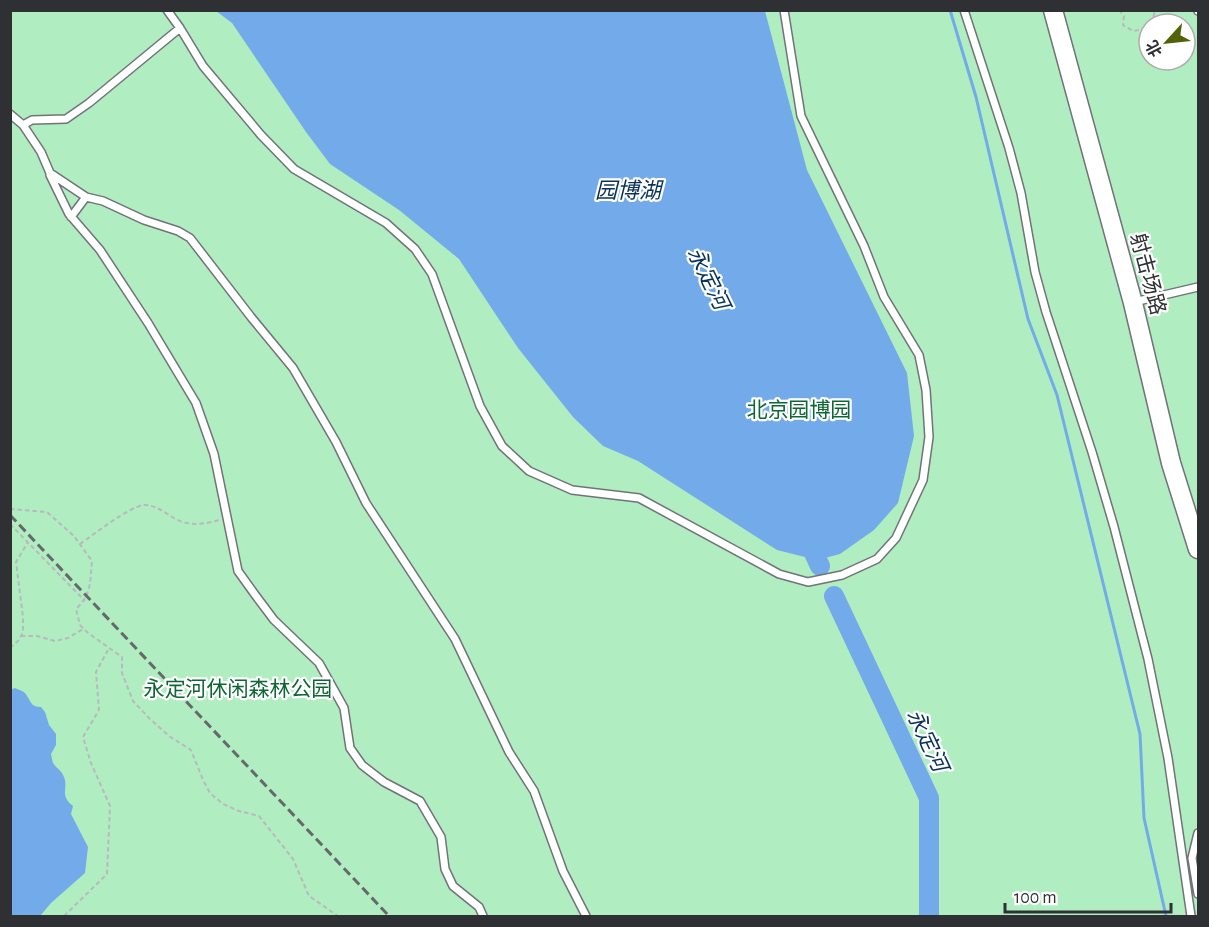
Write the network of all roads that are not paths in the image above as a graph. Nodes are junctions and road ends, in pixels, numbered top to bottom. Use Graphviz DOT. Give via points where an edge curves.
graph roads {
  1 [pos="167,10"];
  2 [pos="784,10"];
  3 [pos="964,10"];
  4 [pos="1053,10"];
  5 [pos="180,28"];
  6 [pos="10,114"];
  7 [pos="23,125"];
  8 [pos="50,173"];
  9 [pos="86,197"];
  10 [pos="71,217"];
  11 [pos="1198,286"];
  12 [pos="1133,303"];
  13 [pos="1198,549"];
  14 [pos="1198,833"];
  15 [pos="1192,858"];
  16 [pos="1183,864"];
  17 [pos="1198,894"];
  18 [pos="483,916"];
  19 [pos="586,916"];
  20 [pos="1191,916"];
  1 -- 5 [label="lane"];
  2 -- 5 [label="lane" via="801,116 864,246 884,297 919,355 929,437 923,480 896,538 877,560 842,575 808,582 779,574 639,498 572,490 529,471 502,446 480,406 432,274 415,249 386,223 294,170 203,66"];
  3 -- 16 [label="lane" via="1009,148 1046,312 1114,527 1167,758"];
  4 -- 12 [label="street, 射击场路"];
  5 -- 7 [label="lane" via="66,118 32,120"];
  6 -- 7 [label="lane"];
  7 -- 8 [label="lane"];
  8 -- 9 [label="lane"];
  8 -- 10 [label="lane"];
  9 -- 10 [label="lane"];
  9 -- 19 [label="lane" via="190,238 293,368 366,503 454,639 510,752 534,791 563,871"];
  10 -- 18 [label="lane" via="100,250 196,403 214,454 238,571 274,620 319,663 344,708 350,747 362,765 420,801 441,837 445,869 453,886 479,907"];
  11 -- 12 [label="lane"];
  12 -- 13 [label="street, 射击场路" via="1171,463"];
  14 -- 15 [label="lane"];
  15 -- 16 [label="lane"];
  15 -- 17 [label="lane"];
  16 -- 20 [label="lane"];
}
